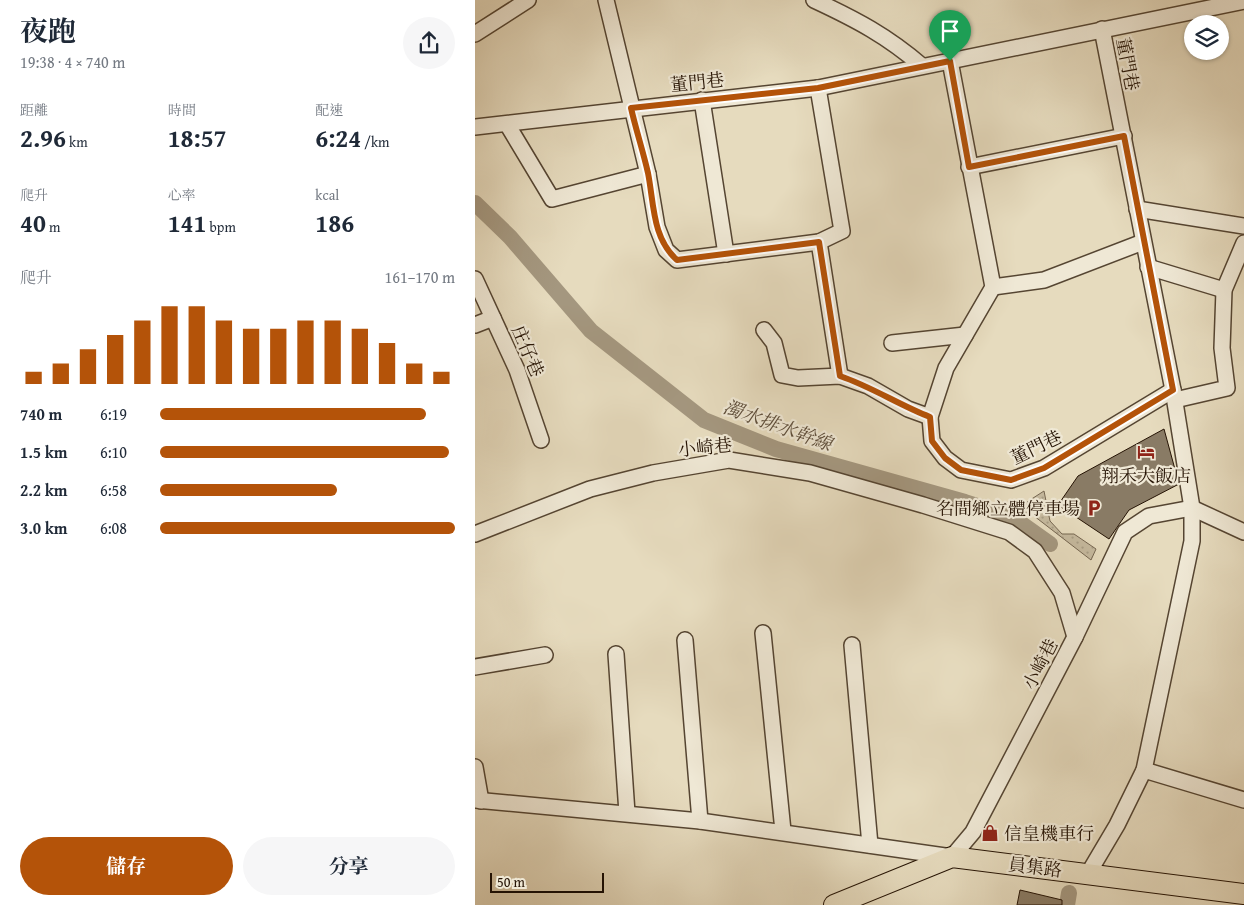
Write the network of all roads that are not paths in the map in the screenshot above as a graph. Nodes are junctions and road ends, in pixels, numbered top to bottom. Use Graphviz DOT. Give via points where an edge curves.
graph roads {
  1 [pos="528,0"];
  2 [pos="606,0"];
  3 [pos="815,0"];
  4 [pos="1242,1"];
  5 [pos="1102,29"];
  6 [pos="475,34"];
  7 [pos="950,61"];
  8 [pos="923,66"];
  9 [pos="818,88"];
  10 [pos="702,100"];
  11 [pos="631,108"];
  12 [pos="507,124"];
  13 [pos="475,127"];
  14 [pos="1124,136"];
  15 [pos="969,167"];
  16 [pos="648,174"];
  17 [pos="1137,208"];
  18 [pos="1244,226"];
  19 [pos="819,242"];
  20 [pos="1143,242"];
  21 [pos="1244,243"];
  22 [pos="726,254"];
  23 [pos="1148,268"];
  24 [pos="475,279"];
  25 [pos="993,287"];
  26 [pos="1224,290"];
  27 [pos="493,318"];
  28 [pos="475,325"];
  29 [pos="764,330"];
  30 [pos="965,334"];
  31 [pos="892,342"];
  32 [pos="840,376"];
  33 [pos="1174,395"];
  34 [pos="930,417"];
  35 [pos="541,440"];
  36 [pos="1192,508"];
  37 [pos="1244,532"];
  38 [pos="475,534"];
  39 [pos="763,633"];
  40 [pos="1075,637"];
  41 [pos="685,640"];
  42 [pos="852,644"];
  43 [pos="616,654"];
  44 [pos="545,655"];
  45 [pos="475,667"];
  46 [pos="475,768"];
  47 [pos="1144,770"];
  48 [pos="478,800"];
  49 [pos="1244,800"];
  50 [pos="627,813"];
  51 [pos="700,820"];
  52 [pos="783,831"];
  53 [pos="870,845"];
  54 [pos="952,857"];
  55 [pos="1088,874"];
  56 [pos="1244,894"];
  57 [pos="834,905"];
  1 -- 6 [label="street"];
  2 -- 11 [label="street"];
  3 -- 8 [label="street" via="894,42"];
  4 -- 5 [label="street, 董門巷"];
  5 -- 7 [label="street, 董門巷"];
  5 -- 14 [label="street, 董門巷"];
  7 -- 8 [label="street, 董門巷"];
  7 -- 15 [label="street"];
  8 -- 9 [label="street, 董門巷"];
  9 -- 10 [label="street, 董門巷"];
  9 -- 19 [label="street" via="842,231"];
  10 -- 11 [label="street, 董門巷"];
  10 -- 22 [label="street"];
  11 -- 12 [label="street, 董門巷"];
  11 -- 16 [label="street"];
  12 -- 13 [label="street, 董門巷"];
  12 -- 16 [label="street" via="552,199"];
  14 -- 15 [label="street"];
  14 -- 17 [label="street, 董門巷"];
  15 -- 25 [label="street"];
  16 -- 22 [label="street" via="657,226 666,250 677,260"];
  17 -- 18 [label="street"];
  17 -- 20 [label="street, 董門巷"];
  19 -- 22 [label="street"];
  19 -- 32 [label="street"];
  20 -- 23 [label="street, 董門巷"];
  20 -- 25 [label="street" via="1044,280"];
  21 -- 26 [label="street"];
  23 -- 26 [label="street"];
  23 -- 33 [label="street, 董門巷"];
  24 -- 27 [label="street, 庄仔巷"];
  25 -- 30 [label="street, 董門巷"];
  26 -- 33 [label="street" via="1222,348 1227,388"];
  27 -- 28 [label="street"];
  27 -- 35 [label="street, 庄仔巷" via="517,370"];
  29 -- 32 [label="street" via="774,342 782,375 798,378"];
  30 -- 31 [label="street"];
  30 -- 34 [label="street, 董門巷" via="946,368"];
  32 -- 34 [label="street" via="868,386"];
  33 -- 34 [label="street, 董門巷" via="1044,468 1011,480 961,470 945,458 932,441"];
  33 -- 36 [label="street, 董門巷"];
  36 -- 37 [label="street"];
  36 -- 40 [label="street" via="1149,516 1125,532"];
  36 -- 47 [label="street, 董門巷" via="1192,541"];
  38 -- 40 [label="street, 小崎巷" via="590,489 663,471 729,460 810,473 1009,532 1035,552 1062,592"];
  39 -- 52 [label="street"];
  40 -- 54 [label="street, 小崎巷" via="973,832"];
  41 -- 51 [label="street"];
  42 -- 53 [label="street"];
  43 -- 50 [label="street"];
  44 -- 45 [label="street"];
  46 -- 48 [label="street"];
  47 -- 49 [label="street"];
  47 -- 55 [label="street, 董門巷"];
  48 -- 50 [label="street"];
  50 -- 51 [label="street"];
  51 -- 52 [label="street"];
  52 -- 53 [label="street"];
  53 -- 54 [label="street"];
  54 -- 55 [label="main road, 員集路"];
  54 -- 57 [label="main road, 員集路"];
  55 -- 56 [label="main road, 員集路"];
}
